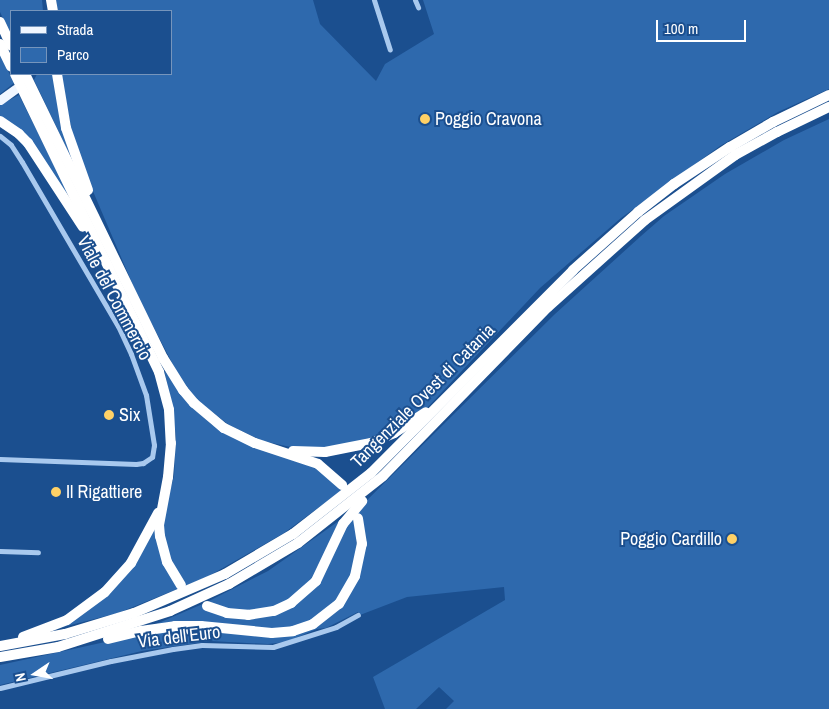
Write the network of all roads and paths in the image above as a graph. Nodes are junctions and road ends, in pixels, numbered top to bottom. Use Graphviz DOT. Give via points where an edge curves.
graph roads {
  1 [pos="374,0"];
  2 [pos="416,0"];
  3 [pos="418,7"];
  4 [pos="0,22"];
  5 [pos="0,44"];
  6 [pos="10,44"];
  7 [pos="390,50"];
  8 [pos="10,65"];
  9 [pos="15,75"];
  10 [pos="25,75"];
  11 [pos="57,75"];
  12 [pos="16,89"];
  13 [pos="829,95"];
  14 [pos="0,100"];
  15 [pos="829,107"];
  16 [pos="0,121"];
  17 [pos="0,136"];
  18 [pos="132,294"];
  19 [pos="130,312"];
  20 [pos="472,372"];
  21 [pos="472,386"];
  22 [pos="273,449"];
  23 [pos="0,459"];
  24 [pos="342,485"];
  25 [pos="166,494"];
  26 [pos="358,518"];
  27 [pos="0,551"];
  28 [pos="38,552"];
  29 [pos="181,585"];
  30 [pos="207,606"];
  31 [pos="358,615"];
  32 [pos="0,641"];
  33 [pos="0,646"];
  34 [pos="58,648"];
  35 [pos="0,657"];
  36 [pos="0,688"];
  1 -- 7 [label="street"];
  2 -- 3 [label="street"];
  4 -- 6 [label="highway"];
  5 -- 8 [label="highway"];
  9 -- 19 [label="highway"];
  10 -- 18 [label="highway"];
  11 -- 18 [label="highway" via="72,146"];
  12 -- 14 [label="main road"];
  13 -- 20 [label="highway, Tangenziale Ovest di Catania" via="773,122 674,184 573,270"];
  15 -- 21 [label="highway, Tangenziale Ovest di Catania" via="735,155 645,220 579,277"];
  16 -- 19 [label="highway" via="28,143 83,227"];
  17 -- 23 [label="street, Viale del Commercio" via="11,145 22,162 118,326 146,395 154,445 152,457 136,464"];
  18 -- 22 [label="highway" via="171,374 194,403 224,428"];
  19 -- 25 [label="highway" via="159,372 165,392 172,443"];
  20 -- 22 [label="highway" via="450,387 412,422 384,439 325,452"];
  20 -- 33 [label="highway, Tangenziale Ovest di Catania" via="364,478 300,528 253,559 192,590 134,613 65,634"];
  21 -- 30 [label="highway" via="437,430 350,514 320,575 300,597 258,615 227,613"];
  21 -- 34 [label="highway, Tangenziale Ovest di Catania" via="383,476 298,543 229,584 178,608"];
  22 -- 24 [label="highway" via="318,464"];
  25 -- 29 [label="highway" via="160,524 161,544"];
  25 -- 32 [label="highway" via="143,545 105,592 53,626"];
  26 -- 34 [label="highway" via="362,535 361,553 352,584 339,604 313,624 272,634 175,626 84,646"];
  27 -- 28 [label="street"];
  31 -- 36 [label="street, Via dell'Euro" via="336,627 273,647 210,645 183,648 119,659"];
  34 -- 35 [label="highway, Tangenziale Ovest di Catania"];
}
